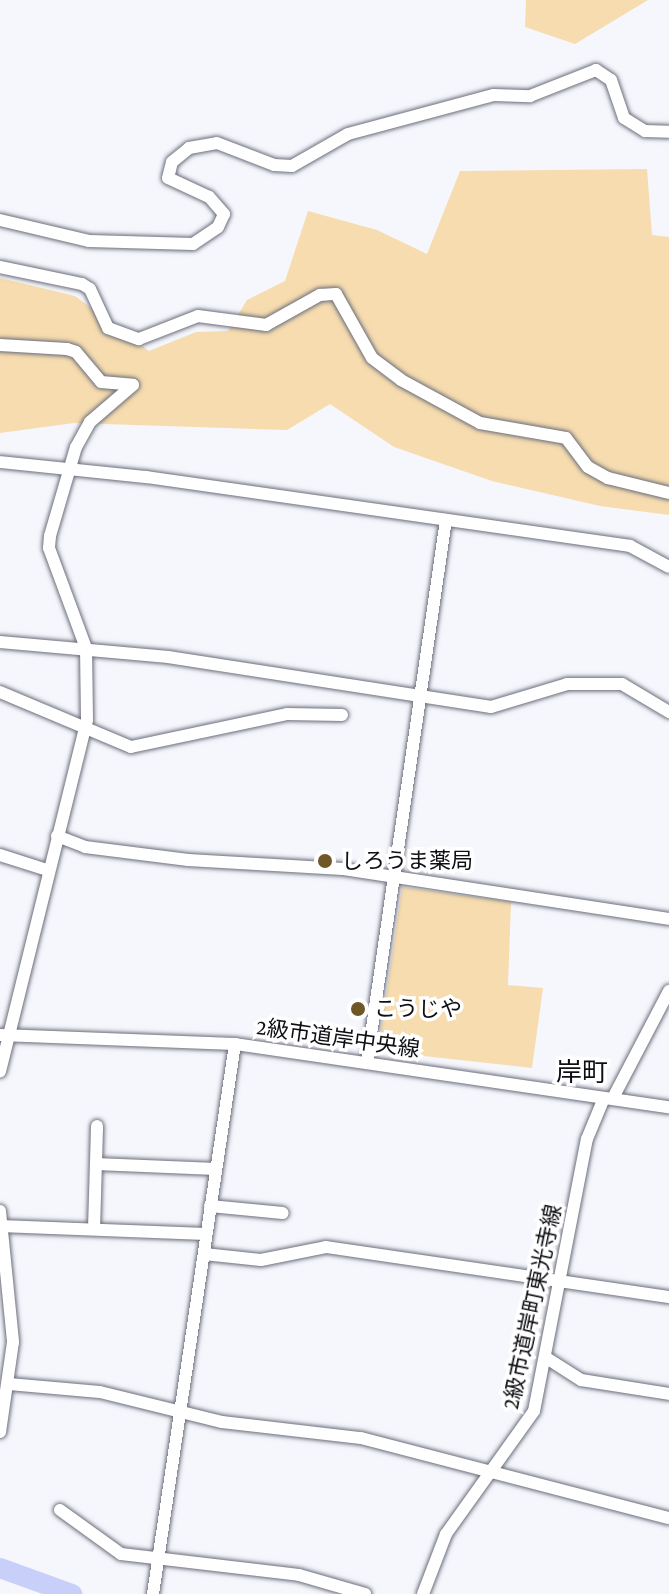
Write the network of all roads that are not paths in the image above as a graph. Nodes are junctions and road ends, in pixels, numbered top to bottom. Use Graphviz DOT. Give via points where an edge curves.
graph roads {
  1 [pos="669,132"];
  2 [pos="0,220"];
  3 [pos="0,267"];
  4 [pos="0,345"];
  5 [pos="0,462"];
  6 [pos="69,471"];
  7 [pos="669,493"];
  8 [pos="446,520"];
  9 [pos="669,567"];
  10 [pos="0,642"];
  11 [pos="86,648"];
  12 [pos="0,692"];
  13 [pos="420,695"];
  14 [pos="669,712"];
  15 [pos="342,715"];
  16 [pos="83,730"];
  17 [pos="57,836"];
  18 [pos="0,855"];
  19 [pos="47,870"];
  20 [pos="393,876"];
  21 [pos="669,919"];
  22 [pos="669,991"];
  23 [pos="666,1004"];
  24 [pos="4,1036"];
  25 [pos="235,1044"];
  26 [pos="367,1062"];
  27 [pos="0,1071"];
  28 [pos="608,1098"];
  29 [pos="669,1107"];
  30 [pos="97,1126"];
  31 [pos="96,1164"];
  32 [pos="216,1169"];
  33 [pos="210,1206"];
  34 [pos="0,1211"];
  35 [pos="283,1213"];
  36 [pos="1,1226"];
  37 [pos="94,1229"];
  38 [pos="206,1234"];
  39 [pos="204,1254"];
  40 [pos="561,1281"];
  41 [pos="669,1297"];
  42 [pos="545,1357"];
  43 [pos="9,1384"];
  44 [pos="669,1394"];
  45 [pos="181,1413"];
  46 [pos="0,1432"];
  47 [pos="496,1470"];
  48 [pos="60,1510"];
  49 [pos="669,1518"];
  50 [pos="161,1555"];
  51 [pos="153,1594"];
  52 [pos="365,1594"];
  53 [pos="423,1594"];
  1 -- 2 [label="street" via="645,131 624,118 611,80 596,70 530,96 494,95 348,134 292,166 205,142 176,157 168,169 173,184 209,197 224,214 218,227 193,244 89,241"];
  3 -- 7 [label="street" via="82,284 90,289 108,328 139,339 198,316 266,325 320,295 336,294 372,358 401,380 480,423 566,438 588,467 608,478"];
  4 -- 6 [label="street" via="67,349 76,352 101,382 133,385 90,422"];
  5 -- 6 [label="street"];
  6 -- 8 [label="street"];
  6 -- 11 [label="street" via="49,548"];
  8 -- 9 [label="street" via="630,546"];
  8 -- 13 [label="street"];
  10 -- 11 [label="street"];
  11 -- 13 [label="street"];
  11 -- 16 [label="street"];
  12 -- 16 [label="street"];
  13 -- 14 [label="street" via="491,707 567,684 597,682 622,684"];
  13 -- 20 [label="street"];
  15 -- 16 [label="street" via="287,714 141,747"];
  16 -- 17 [label="street"];
  17 -- 19 [label="street"];
  17 -- 20 [label="street" via="85,847 188,860"];
  18 -- 19 [label="street"];
  19 -- 24 [label="street"];
  20 -- 21 [label="street"];
  20 -- 26 [label="street"];
  22 -- 23 [label="street, 2級市道岸町東光寺線"];
  23 -- 28 [label="street, 2級市道岸町東光寺線"];
  24 -- 25 [label="street, 2級市道岸中央線"];
  24 -- 27 [label="street"];
  25 -- 26 [label="street, 2級市道岸中央線"];
  25 -- 32 [label="street"];
  26 -- 28 [label="street, 2級市道岸中央線"];
  28 -- 29 [label="street, 2級市道岸中央線"];
  28 -- 40 [label="street, 2級市道岸町東光寺線" via="587,1139"];
  30 -- 31 [label="street"];
  31 -- 32 [label="street"];
  31 -- 37 [label="street"];
  32 -- 33 [label="street"];
  33 -- 35 [label="street"];
  33 -- 38 [label="street"];
  34 -- 36 [label="street"];
  36 -- 37 [label="street"];
  36 -- 43 [label="street" via="13,1342"];
  37 -- 38 [label="street"];
  38 -- 39 [label="street"];
  39 -- 40 [label="street" via="261,1260 326,1247"];
  39 -- 45 [label="street"];
  40 -- 41 [label="street"];
  40 -- 42 [label="street, 2級市道岸町東光寺線"];
  42 -- 44 [label="street" via="581,1380"];
  42 -- 47 [label="street, 2級市道岸町東光寺線" via="534,1411"];
  43 -- 45 [label="street" via="100,1392"];
  43 -- 46 [label="street"];
  45 -- 47 [label="street" via="361,1438"];
  45 -- 50 [label="street"];
  47 -- 49 [label="street"];
  47 -- 53 [label="street, 2級市道岸町東光寺線" via="446,1534"];
  48 -- 50 [label="street" via="121,1554"];
  50 -- 51 [label="street"];
  50 -- 52 [label="street" via="299,1575"];
}
